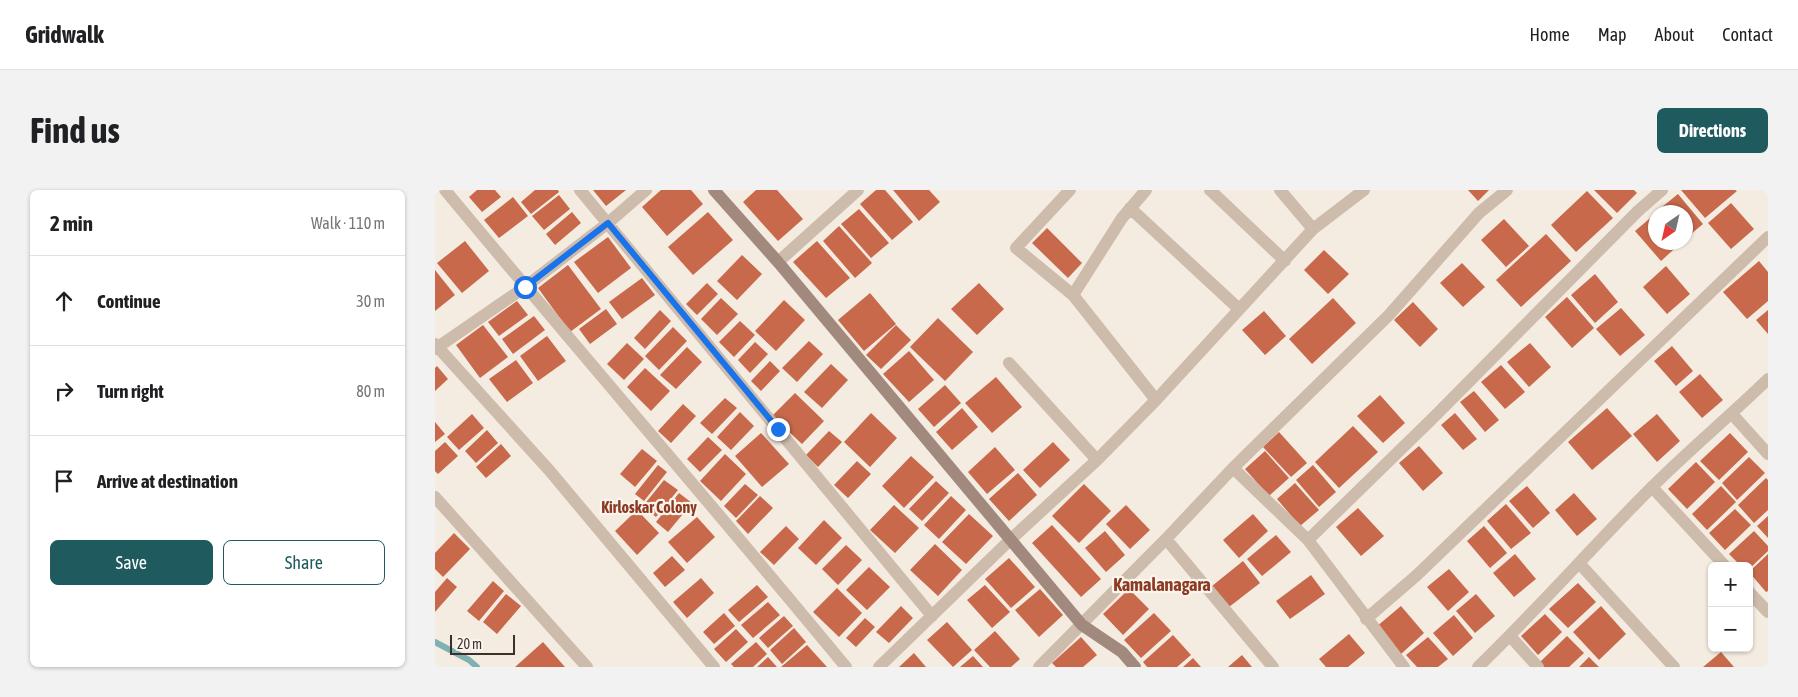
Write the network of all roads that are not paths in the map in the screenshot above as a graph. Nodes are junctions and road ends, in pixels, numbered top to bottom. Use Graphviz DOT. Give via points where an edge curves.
graph roads {
  1 [pos="445,190"];
  2 [pos="580,190"];
  3 [pos="646,190"];
  4 [pos="714,190"];
  5 [pos="858,190"];
  6 [pos="1070,190"];
  7 [pos="1146,190"];
  8 [pos="1211,190"];
  9 [pos="1280,190"];
  10 [pos="1364,190"];
  11 [pos="1507,190"];
  12 [pos="1661,190"];
  13 [pos="1131,208"];
  14 [pos="608,223"];
  15 [pos="1313,229"];
  16 [pos="1768,237"];
  17 [pos="1285,261"];
  18 [pos="778,262"];
  19 [pos="525,287"];
  20 [pos="1073,295"];
  21 [pos="1239,309"];
  22 [pos="436,347"];
  23 [pos="1009,363"];
  24 [pos="1768,379"];
  25 [pos="1156,400"];
  26 [pos="1732,414"];
  27 [pos="1768,454"];
  28 [pos="1097,460"];
  29 [pos="1233,468"];
  30 [pos="1652,487"];
  31 [pos="435,497"];
  32 [pos="1166,539"];
  33 [pos="1010,540"];
  34 [pos="1308,540"];
  35 [pos="1721,562"];
  36 [pos="1579,563"];
  37 [pos="1753,596"];
  38 [pos="1768,612"];
  39 [pos="932,616"];
  40 [pos="1366,619"];
  41 [pos="1083,625"];
  42 [pos="1510,636"];
  43 [pos="587,667"];
  44 [pos="714,667"];
  45 [pos="846,667"];
  46 [pos="879,667"];
  47 [pos="1039,667"];
  48 [pos="1135,667"];
  49 [pos="1273,667"];
  50 [pos="1404,667"];
  51 [pos="1478,667"];
  52 [pos="1538,667"];
  53 [pos="1674,667"];
  1 -- 19 [label="street"];
  2 -- 14 [label="street"];
  3 -- 14 [label="street"];
  4 -- 18 [label="street"];
  5 -- 18 [label="street"];
  6 -- 20 [label="street" via="1016,248"];
  7 -- 13 [label="street"];
  8 -- 17 [label="street"];
  9 -- 15 [label="street"];
  10 -- 15 [label="street"];
  11 -- 29 [label="street" via="1479,213 1389,315"];
  12 -- 34 [label="street"];
  13 -- 20 [label="street"];
  13 -- 21 [label="street"];
  14 -- 19 [label="street"];
  14 -- 39 [label="street"];
  15 -- 17 [label="street"];
  16 -- 40 [label="street" via="1417,575"];
  17 -- 21 [label="street"];
  18 -- 33 [label="street"];
  19 -- 22 [label="street"];
  19 -- 45 [label="street" via="744,542"];
  20 -- 25 [label="street"];
  21 -- 25 [label="street"];
  22 -- 44 [label="street" via="549,470"];
  23 -- 28 [label="street"];
  24 -- 26 [label="street"];
  25 -- 28 [label="street"];
  26 -- 27 [label="street"];
  26 -- 30 [label="street"];
  28 -- 33 [label="street"];
  29 -- 32 [label="street"];
  29 -- 34 [label="street"];
  30 -- 35 [label="street"];
  30 -- 36 [label="street"];
  31 -- 43 [label="street"];
  32 -- 41 [label="street"];
  32 -- 49 [label="street"];
  33 -- 39 [label="street"];
  33 -- 41 [label="street"];
  34 -- 40 [label="street"];
  36 -- 42 [label="street"];
  36 -- 53 [label="street"];
  37 -- 38 [label="street"];
  39 -- 46 [label="street"];
  40 -- 50 [label="street"];
  41 -- 47 [label="street"];
  41 -- 48 [label="street" via="1122,652"];
  42 -- 51 [label="street"];
  42 -- 52 [label="street"];
}
